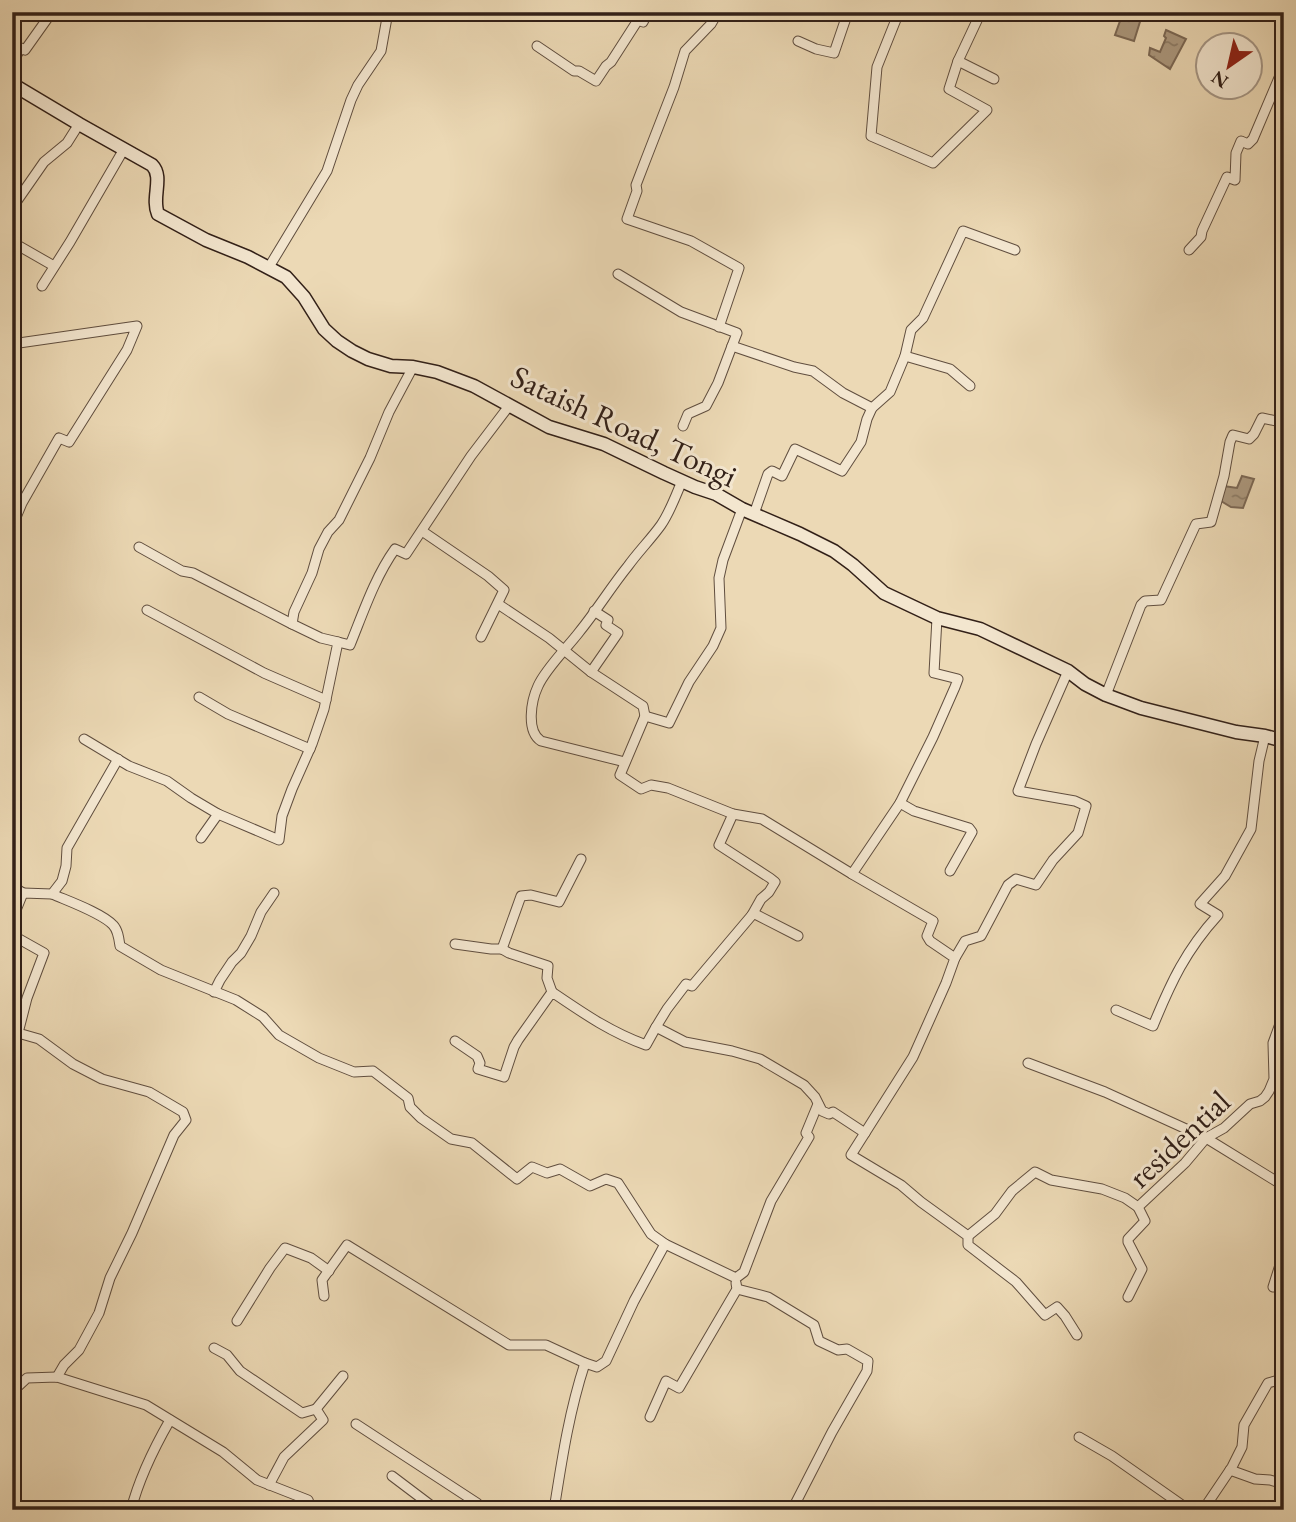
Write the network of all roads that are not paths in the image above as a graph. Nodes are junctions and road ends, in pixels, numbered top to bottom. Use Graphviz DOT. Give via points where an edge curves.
graph roads {
  1 [pos="52,12"];
  2 [pos="388,12"];
  3 [pos="649,12"];
  4 [pos="718,12"];
  5 [pos="848,12"];
  6 [pos="899,12"];
  7 [pos="981,12"];
  8 [pos="798,41"];
  9 [pos="537,46"];
  10 [pos="958,61"];
  11 [pos="12,63"];
  12 [pos="1284,66"];
  13 [pos="994,79"];
  14 [pos="12,84"];
  15 [pos="79,124"];
  16 [pos="124,149"];
  17 [pos="12,208"];
  18 [pos="12,242"];
  19 [pos="1015,250"];
  20 [pos="1189,250"];
  21 [pos="54,266"];
  22 [pos="269,267"];
  23 [pos="618,274"];
  24 [pos="42,286"];
  25 [pos="719,327"];
  26 [pos="12,344"];
  27 [pos="732,346"];
  28 [pos="905,356"];
  29 [pos="413,367"];
  30 [pos="971,386"];
  31 [pos="509,406"];
  32 [pos="872,408"];
  33 [pos="1284,415"];
  34 [pos="683,426"];
  35 [pos="682,481"];
  36 [pos="748,511"];
  37 [pos="17,515"];
  38 [pos="422,531"];
  39 [pos="139,547"];
  40 [pos="498,604"];
  41 [pos="147,610"];
  42 [pos="594,611"];
  43 [pos="937,618"];
  44 [pos="292,624"];
  45 [pos="481,636"];
  46 [pos="338,642"];
  47 [pos="563,650"];
  48 [pos="1068,671"];
  49 [pos="591,672"];
  50 [pos="1106,695"];
  51 [pos="199,697"];
  52 [pos="326,699"];
  53 [pos="645,716"];
  54 [pos="1265,736"];
  55 [pos="84,739"];
  56 [pos="1284,741"];
  57 [pos="310,749"];
  58 [pos="118,759"];
  59 [pos="625,762"];
  60 [pos="900,803"];
  61 [pos="218,814"];
  62 [pos="733,814"];
  63 [pos="201,838"];
  64 [pos="581,859"];
  65 [pos="950,871"];
  66 [pos="852,874"];
  67 [pos="12,886"];
  68 [pos="23,893"];
  69 [pos="274,893"];
  70 [pos="52,894"];
  71 [pos="752,915"];
  72 [pos="12,920"];
  73 [pos="12,935"];
  74 [pos="798,936"];
  75 [pos="455,944"];
  76 [pos="502,948"];
  77 [pos="955,958"];
  78 [pos="214,992"];
  79 [pos="552,992"];
  80 [pos="1116,1010"];
  81 [pos="1284,1013"];
  82 [pos="656,1027"];
  83 [pos="15,1032"];
  84 [pos="455,1041"];
  85 [pos="1028,1063"];
  86 [pos="818,1104"];
  87 [pos="865,1133"];
  88 [pos="1206,1138"];
  89 [pos="1284,1186"];
  90 [pos="1138,1207"];
  91 [pos="968,1236"];
  92 [pos="666,1244"];
  93 [pos="1284,1245"];
  94 [pos="329,1271"];
  95 [pos="736,1278"];
  96 [pos="1273,1287"];
  97 [pos="737,1289"];
  98 [pos="324,1296"];
  99 [pos="1128,1297"];
  100 [pos="237,1321"];
  101 [pos="1077,1335"];
  102 [pos="214,1348"];
  103 [pos="585,1363"];
  104 [pos="343,1376"];
  105 [pos="57,1377"];
  106 [pos="1284,1382"];
  107 [pos="12,1392"];
  108 [pos="316,1409"];
  109 [pos="650,1418"];
  110 [pos="170,1420"];
  111 [pos="356,1424"];
  112 [pos="1079,1437"];
  113 [pos="1230,1470"];
  114 [pos="392,1476"];
  115 [pos="1284,1484"];
  116 [pos="269,1485"];
  117 [pos="476,1509"];
  118 [pos="131,1510"];
  119 [pos="312,1510"];
  120 [pos="437,1510"];
  121 [pos="554,1510"];
  122 [pos="792,1510"];
  123 [pos="1189,1510"];
  124 [pos="1203,1510"];
  1 -- 11 [label="street"];
  2 -- 22 [label="street" via="381,51 351,100 327,171"];
  3 -- 9 [label="street" via="643,22 638,20 596,81"];
  4 -- 25 [label="street" via="685,51 627,219 691,241 739,268"];
  5 -- 8 [label="street" via="834,52"];
  6 -- 10 [label="street" via="877,67 871,136 933,163 987,110 949,89"];
  7 -- 10 [label="street"];
  10 -- 13 [label="street"];
  12 -- 20 [label="street" via="1254,139 1248,144 1241,141 1235,180 1227,177 1201,237"];
  14 -- 15 [label="street, Sataish Road, Tongi"];
  15 -- 16 [label="street, Sataish Road, Tongi"];
  15 -- 17 [label="street" via="67,143 44,162"];
  16 -- 21 [label="street"];
  16 -- 22 [label="street, Sataish Road, Tongi" via="157,169 154,201 158,214"];
  18 -- 21 [label="street"];
  19 -- 28 [label="street" via="963,231 923,318 911,330"];
  21 -- 24 [label="street"];
  22 -- 29 [label="street, Sataish Road, Tongi" via="295,286 324,329 352,351 391,366"];
  23 -- 25 [label="street" via="681,312"];
  25 -- 27 [label="street" via="737,333"];
  26 -- 37 [label="street" via="137,326 127,350 69,442 60,438"];
  27 -- 32 [label="street" via="813,372"];
  27 -- 34 [label="street" via="711,398 706,406 688,414"];
  28 -- 30 [label="street" via="950,369"];
  28 -- 32 [label="street" via="890,393"];
  29 -- 31 [label="street, Sataish Road, Tongi" via="474,386"];
  29 -- 44 [label="street" via="339,520 319,549"];
  31 -- 35 [label="street, Sataish Road, Tongi"];
  31 -- 38 [label="street"];
  32 -- 36 [label="street" via="861,442 842,471 795,449 782,476 772,471 768,474"];
  33 -- 50 [label="street" via="1281,422 1262,418 1249,439 1233,435 1211,522 1196,524 1161,600 1141,605"];
  35 -- 36 [label="street, Sataish Road, Tongi"];
  35 -- 42 [label="street" via="663,523"];
  36 -- 43 [label="street, Sataish Road, Tongi" via="834,551 884,593"];
  36 -- 53 [label="street" via="723,561 721,628 713,646 688,682 669,723"];
  38 -- 40 [label="street" via="504,590"];
  38 -- 46 [label="street" via="406,554 395,549 390,556 350,645"];
  39 -- 44 [label="street"];
  40 -- 45 [label="street"];
  40 -- 47 [label="street"];
  41 -- 52 [label="street" via="241,662"];
  42 -- 47 [label="street"];
  42 -- 49 [label="street" via="618,633"];
  43 -- 48 [label="street, Sataish Road, Tongi" via="980,629"];
  43 -- 60 [label="street" via="934,673 958,679"];
  44 -- 46 [label="street"];
  46 -- 52 [label="street"];
  47 -- 49 [label="street"];
  47 -- 59 [label="street" via="538,686 533,732 541,741"];
  48 -- 50 [label="street, Sataish Road, Tongi"];
  48 -- 77 [label="street" via="1018,791 1086,806 1078,833 1036,885 1016,879 1009,885 981,936 965,941"];
  49 -- 53 [label="street" via="643,706"];
  50 -- 54 [label="street, Sataish Road, Tongi" via="1141,708"];
  51 -- 57 [label="street"];
  52 -- 57 [label="street"];
  53 -- 59 [label="street"];
  54 -- 56 [label="street, Sataish Road, Tongi"];
  54 -- 80 [label="street" via="1251,829 1225,876 1200,904 1218,915 1182,962 1153,1026"];
  55 -- 58 [label="street"];
  57 -- 61 [label="street" via="285,808 279,840"];
  58 -- 61 [label="street" via="167,781"];
  58 -- 70 [label="street" via="67,848 62,881"];
  59 -- 62 [label="street" via="620,775 641,789 651,785 668,788"];
  60 -- 65 [label="street" via="970,828 972,832"];
  60 -- 66 [label="street"];
  61 -- 63 [label="street"];
  62 -- 66 [label="street" via="762,819"];
  62 -- 71 [label="street" via="719,845 775,882"];
  64 -- 76 [label="street" via="559,902 521,896"];
  66 -- 77 [label="street" via="933,921 927,936"];
  67 -- 68 [label="street"];
  68 -- 70 [label="street"];
  68 -- 72 [label="street"];
  69 -- 78 [label="street"];
  70 -- 78 [label="street" via="114,925 120,946 161,970"];
  71 -- 74 [label="street"];
  71 -- 82 [label="street" via="692,986 686,984"];
  73 -- 83 [label="street" via="44,953"];
  75 -- 76 [label="street"];
  76 -- 79 [label="street" via="548,966"];
  77 -- 87 [label="street" via="913,1057"];
  78 -- 92 [label="street" via="236,1000 263,1017 279,1035 319,1058 354,1072 373,1071 408,1098 421,1118 452,1139 472,1143 517,1179 532,1167 547,1173 560,1169 590,1186 606,1179 618,1183 651,1234"];
  79 -- 82 [label="street" via="592,1020 646,1045"];
  79 -- 84 [label="street" via="517,1040 504,1077 478,1069 477,1056"];
  81 -- 88 [label="street, residential" via="1273,1043 1274,1079 1269,1091"];
  82 -- 86 [label="street" via="685,1042 760,1059 804,1085"];
  83 -- 105 [label="street" via="39,1039 102,1079 149,1092 183,1112 186,1119 174,1135 99,1313 79,1350"];
  85 -- 88 [label="street"];
  86 -- 87 [label="street" via="821,1111 833,1112"];
  86 -- 95 [label="street" via="806,1133 809,1137 771,1201 744,1272"];
  87 -- 91 [label="street" via="851,1155 901,1185"];
  88 -- 89 [label="street"];
  88 -- 90 [label="street, residential"];
  90 -- 91 [label="street" via="1102,1189 1051,1180 1035,1172"];
  90 -- 99 [label="street, residential" via="1145,1221 1128,1242 1142,1269"];
  91 -- 101 [label="street" via="968,1245 1016,1282 1045,1315 1057,1307"];
  92 -- 95 [label="street"];
  92 -- 103 [label="street" via="606,1361 597,1367"];
  93 -- 96 [label="street"];
  94 -- 98 [label="street" via="322,1280"];
  94 -- 100 [label="street" via="285,1248"];
  94 -- 103 [label="street" via="347,1245 509,1345 546,1345"];
  95 -- 97 [label="street"];
  97 -- 109 [label="street" via="678,1388 666,1381"];
  97 -- 122 [label="street" via="768,1297 814,1325 820,1342 868,1361 867,1371"];
  102 -- 108 [label="street" via="302,1413"];
  103 -- 121 [label="street" via="565,1437"];
  104 -- 108 [label="street"];
  105 -- 107 [label="street" via="27,1378"];
  105 -- 110 [label="street" via="146,1405"];
  106 -- 113 [label="street" via="1268,1383 1244,1425 1242,1447"];
  108 -- 116 [label="street" via="323,1420 284,1457"];
  110 -- 116 [label="street"];
  110 -- 118 [label="street"];
  111 -- 117 [label="street" via="477,1503"];
  112 -- 123 [label="street"];
  113 -- 115 [label="street"];
  113 -- 124 [label="street"];
  114 -- 120 [label="street"];
  116 -- 119 [label="street" via="308,1500"];
}
